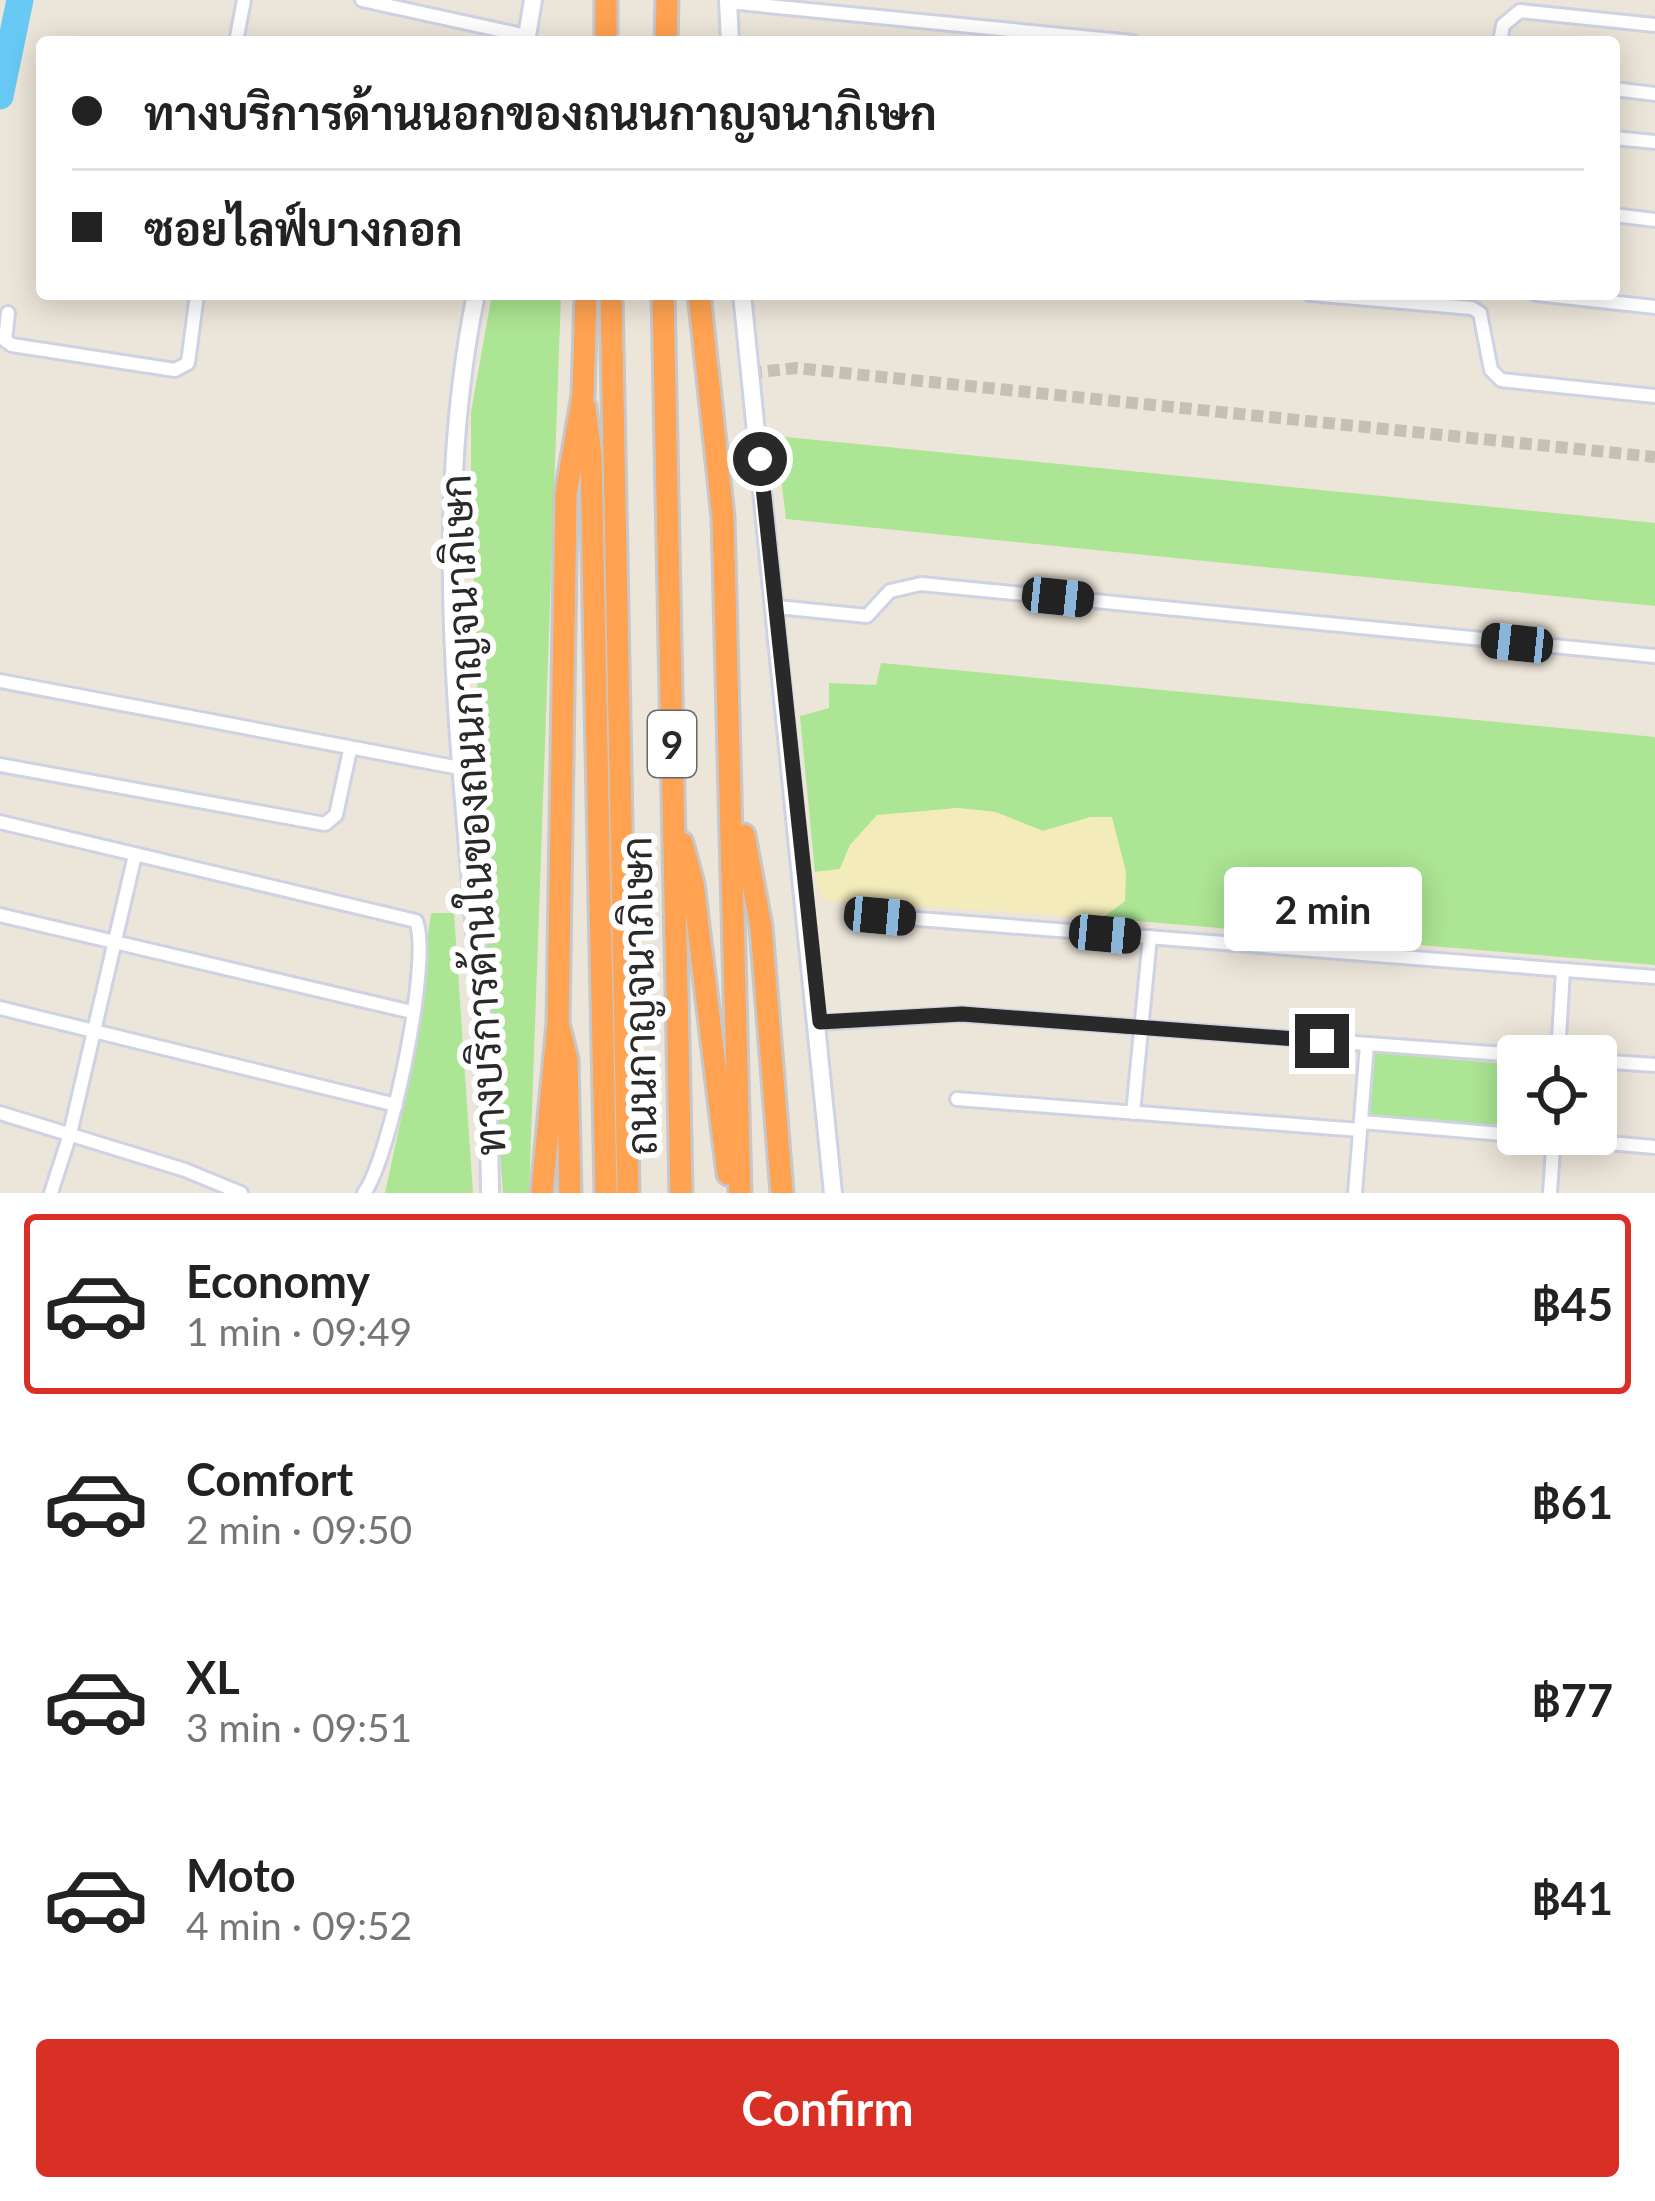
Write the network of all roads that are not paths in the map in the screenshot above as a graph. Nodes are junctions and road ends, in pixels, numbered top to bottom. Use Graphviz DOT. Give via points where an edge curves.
graph roads {
  1 [pos="244,0"];
  2 [pos="362,0"];
  3 [pos="533,0"];
  4 [pos="605,0"];
  5 [pos="728,1"];
  6 [pos="667,3"];
  7 [pos="1655,25"];
  8 [pos="237,36"];
  9 [pos="514,36"];
  10 [pos="527,36"];
  11 [pos="606,36"];
  12 [pos="670,36"];
  13 [pos="730,36"];
  14 [pos="1073,36"];
  15 [pos="1501,36"];
  16 [pos="1620,90"];
  17 [pos="1655,94"];
  18 [pos="1620,139"];
  19 [pos="1655,142"];
  20 [pos="1620,216"];
  21 [pos="1655,220"];
  22 [pos="196,300"];
  23 [pos="475,300"];
  24 [pos="586,300"];
  25 [pos="611,300"];
  26 [pos="663,300"];
  27 [pos="700,300"];
  28 [pos="743,300"];
  29 [pos="1379,300"];
  30 [pos="1591,300"];
  31 [pos="1655,307"];
  32 [pos="8,313"];
  33 [pos="583,395"];
  34 [pos="1655,396"];
  35 [pos="777,607"];
  36 [pos="1655,656"];
  37 [pos="0,681"];
  38 [pos="350,750"];
  39 [pos="0,765"];
  40 [pos="465,769"];
  41 [pos="732,769"];
  42 [pos="674,814"];
  43 [pos="0,822"];
  44 [pos="135,855"];
  45 [pos="0,915"];
  46 [pos="880,916"];
  47 [pos="1150,937"];
  48 [pos="115,941"];
  49 [pos="1564,970"];
  50 [pos="1655,977"];
  51 [pos="0,1008"];
  52 [pos="412,1012"];
  53 [pos="820,1022"];
  54 [pos="558,1023"];
  55 [pos="1140,1029"];
  56 [pos="94,1032"];
  57 [pos="1559,1035"];
  58 [pos="1367,1045"];
  59 [pos="1497,1054"];
  60 [pos="1617,1062"];
  61 [pos="1655,1065"];
  62 [pos="956,1099"];
  63 [pos="396,1106"];
  64 [pos="0,1113"];
  65 [pos="1133,1113"];
  66 [pos="1360,1126"];
  67 [pos="70,1134"];
  68 [pos="1497,1134"];
  69 [pos="1617,1143"];
  70 [pos="1655,1147"];
  71 [pos="1553,1155"];
  72 [pos="51,1193"];
  73 [pos="241,1193"];
  74 [pos="364,1193"];
  75 [pos="490,1193"];
  76 [pos="542,1193"];
  77 [pos="569,1193"];
  78 [pos="606,1193"];
  79 [pos="628,1193"];
  80 [pos="681,1193"];
  81 [pos="731,1193"];
  82 [pos="740,1193"];
  83 [pos="778,1193"];
  84 [pos="833,1193"];
  85 [pos="1354,1193"];
  86 [pos="1550,1193"];
  1 -- 8 [label="street"];
  2 -- 9 [label="street"];
  3 -- 10 [label="main road"];
  4 -- 11 [label="highway"];
  5 -- 13 [label="main road"];
  5 -- 14 [label="street"];
  6 -- 12 [label="highway"];
  7 -- 15 [label="street" via="1520,11"];
  16 -- 17 [label="street"];
  18 -- 19 [label="street"];
  20 -- 21 [label="street"];
  22 -- 32 [label="street" via="188,363 175,370 12,346 5,340"];
  23 -- 40 [label="main road, ทางบริการด้านในของถนนกาญจนาภิเษก" via="453,482"];
  24 -- 33 [label="highway"];
  25 -- 79 [label="highway, ถนนกาญจนาภิเษก / 9"];
  26 -- 42 [label="highway, ถนนกาญจนาภิเษก / 9"];
  27 -- 41 [label="highway" via="723,517"];
  28 -- 35 [label="main road"];
  29 -- 34 [label="street" via="1472,308 1501,380"];
  30 -- 31 [label="street"];
  33 -- 54 [label="highway" via="566,494"];
  33 -- 78 [label="highway" via="591,456"];
  35 -- 36 [label="street" via="867,616 890,591 921,584"];
  35 -- 53 [label="main road"];
  37 -- 38 [label="street"];
  38 -- 39 [label="street" via="336,815 325,824"];
  38 -- 40 [label="street"];
  40 -- 75 [label="main road, ทางบริการด้านในของถนนกาญจนาภิเษก"];
  41 -- 82 [label="highway"];
  41 -- 83 [label="highway" via="760,927"];
  42 -- 80 [label="highway, ถนนกาญจนาภิเษก / 9"];
  42 -- 81 [label="highway" via="693,884"];
  43 -- 44 [label="street"];
  44 -- 48 [label="street"];
  44 -- 52 [label="street" via="416,921"];
  45 -- 48 [label="street"];
  46 -- 47 [label="street"];
  47 -- 49 [label="street"];
  47 -- 55 [label="street"];
  48 -- 52 [label="street"];
  48 -- 56 [label="street"];
  49 -- 50 [label="street"];
  49 -- 57 [label="street"];
  51 -- 56 [label="street"];
  52 -- 63 [label="street"];
  53 -- 55 [label="street" via="962,1014"];
  53 -- 84 [label="main road"];
  54 -- 76 [label="highway"];
  54 -- 77 [label="highway" via="567,1060"];
  55 -- 58 [label="street"];
  55 -- 65 [label="street"];
  56 -- 63 [label="street"];
  56 -- 67 [label="street"];
  58 -- 59 [label="street"];
  58 -- 66 [label="street"];
  60 -- 61 [label="street"];
  62 -- 65 [label="street"];
  63 -- 74 [label="street"];
  64 -- 67 [label="street"];
  65 -- 66 [label="street"];
  66 -- 68 [label="street"];
  66 -- 85 [label="street"];
  67 -- 72 [label="street"];
  67 -- 73 [label="street"];
  69 -- 70 [label="street"];
  71 -- 86 [label="street"];
}
